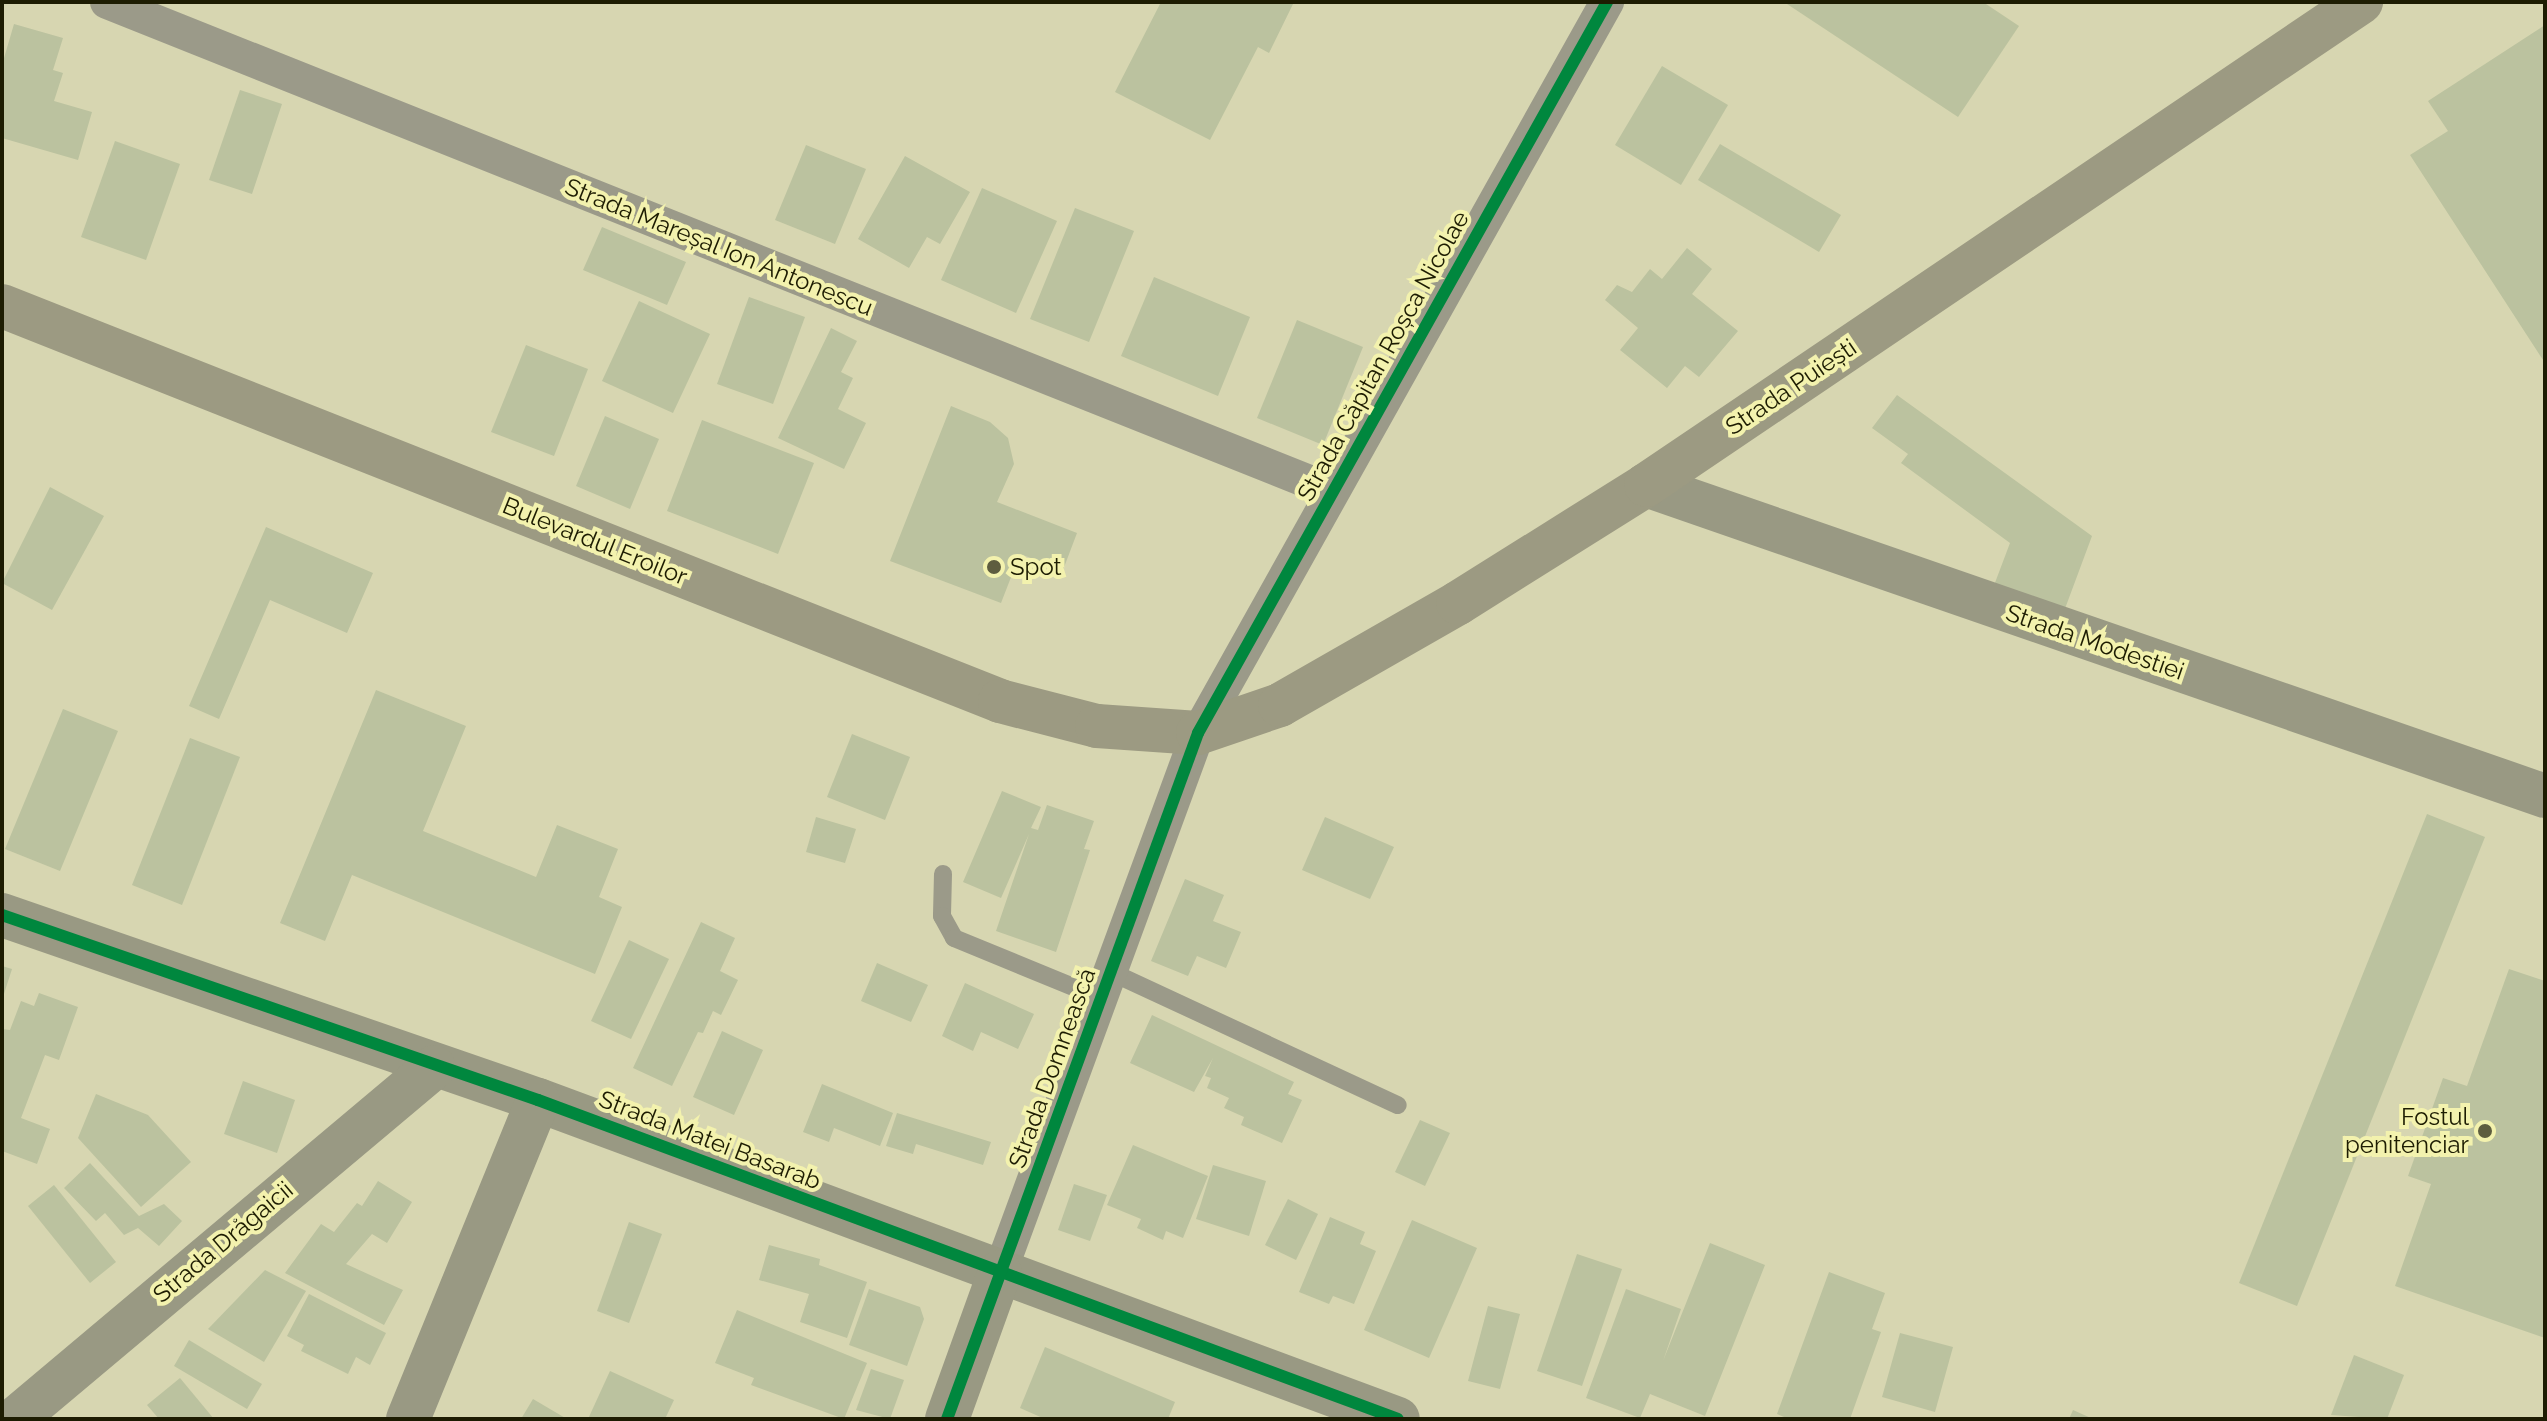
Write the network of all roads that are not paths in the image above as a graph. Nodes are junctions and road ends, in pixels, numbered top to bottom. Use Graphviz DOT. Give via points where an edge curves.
graph roads {
  1 [pos="107,2"];
  2 [pos="1607,2"];
  3 [pos="2361,2"];
  4 [pos="2,306"];
  5 [pos="1646,485"];
  6 [pos="1332,491"];
  7 [pos="1198,733"];
  8 [pos="2545,796"];
  9 [pos="943,874"];
  10 [pos="2,915"];
  11 [pos="1105,985"];
  12 [pos="434,1067"];
  13 [pos="538,1100"];
  14 [pos="1398,1105"];
  15 [pos="1000,1272"];
  16 [pos="15,1419"];
  17 [pos="408,1419"];
  18 [pos="947,1419"];
  19 [pos="1398,1419"];
  1 -- 6 [label="street, Strada Mareșal Ion Antonescu"];
  2 -- 6 [label="street, Strada Căpitan Roșca Nicolae"];
  3 -- 5 [label="main road, Strada Puiești"];
  4 -- 7 [label="main road, Bulevardul Eroilor" via="1000,701 1097,726"];
  5 -- 7 [label="main road, Strada Puiești" via="1458,603 1280,705"];
  5 -- 8 [label="street, Strada Modestiei"];
  6 -- 7 [label="street, Strada Căpitan Roșca Nicolae"];
  7 -- 11 [label="street, Strada Domnească"];
  9 -- 11 [label="lane" via="942,916 954,938"];
  10 -- 12 [label="street, Strada Matei Basarab"];
  11 -- 14 [label="lane"];
  11 -- 15 [label="street, Strada Domnească"];
  12 -- 13 [label="street, Strada Matei Basarab"];
  12 -- 16 [label="street, Strada Drăgaicii"];
  13 -- 15 [label="street, Strada Matei Basarab"];
  13 -- 17 [label="street"];
  15 -- 18 [label="street, Strada Domnească"];
  15 -- 19 [label="street, Strada Matei Basarab"];
}
